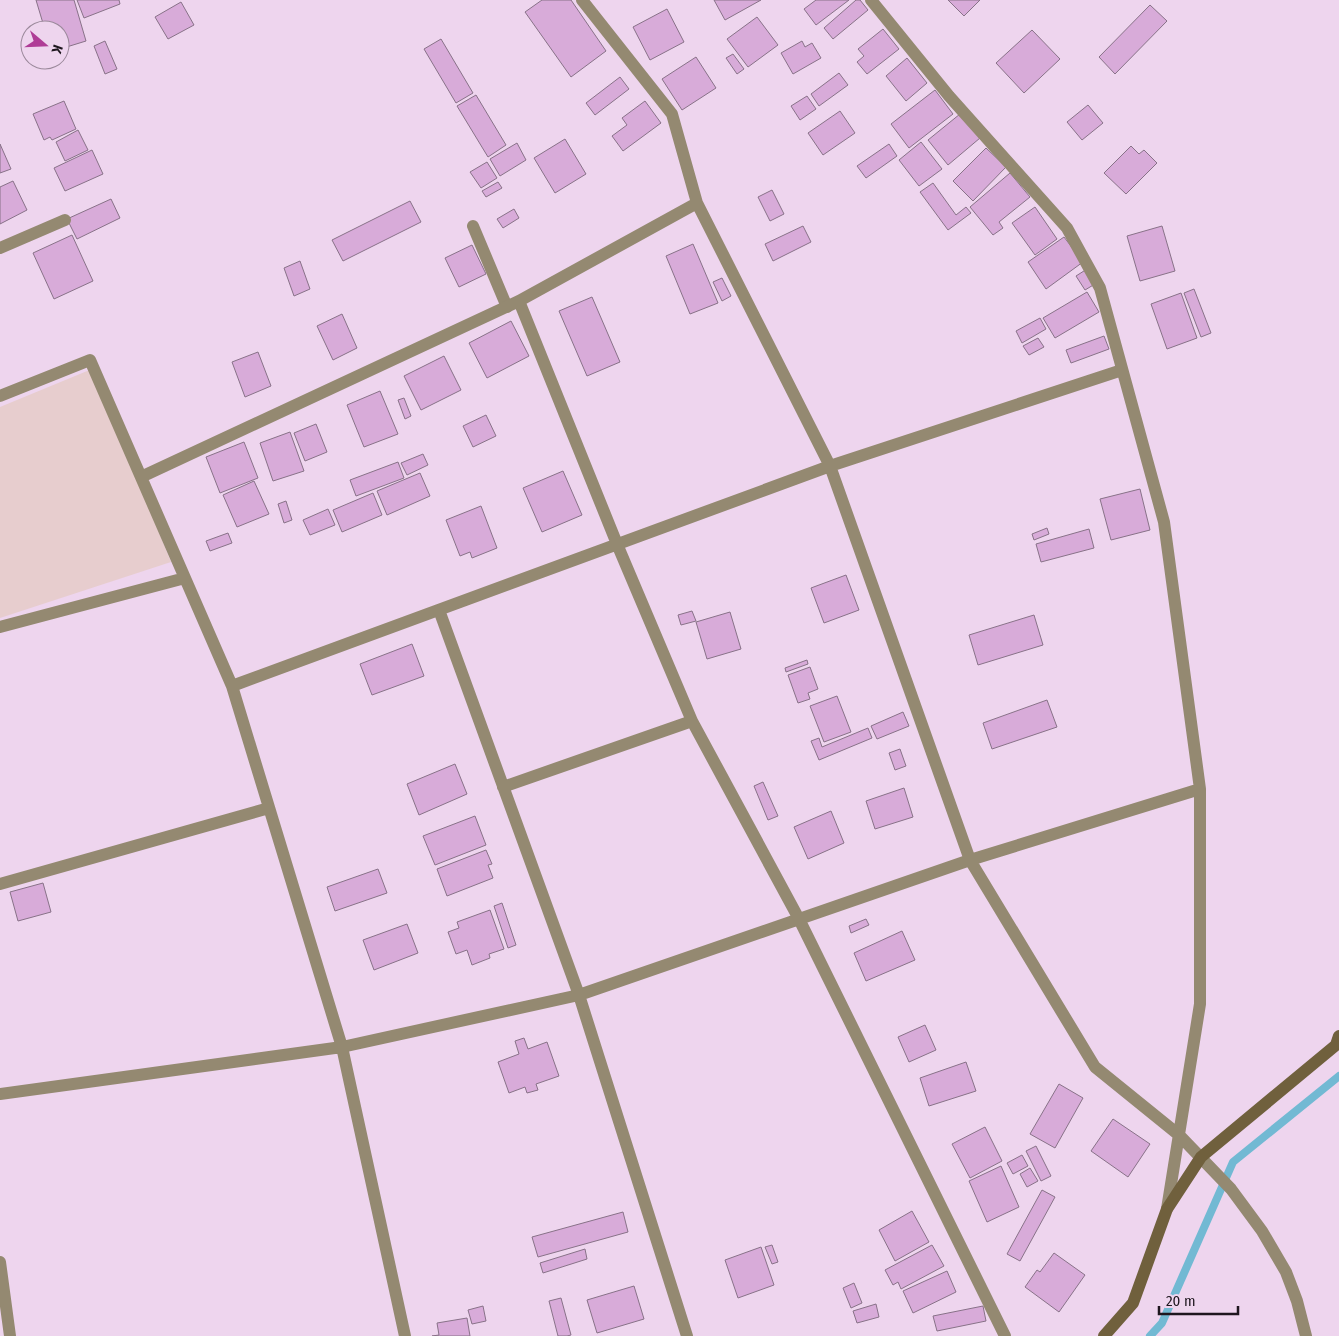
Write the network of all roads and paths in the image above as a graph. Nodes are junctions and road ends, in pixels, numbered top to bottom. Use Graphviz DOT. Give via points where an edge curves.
graph roads {
  1 [pos="582,0"];
  2 [pos="871,0"];
  3 [pos="697,202"];
  4 [pos="65,220"];
  5 [pos="473,226"];
  6 [pos="0,248"];
  7 [pos="513,304"];
  8 [pos="1122,370"];
  9 [pos="0,396"];
  10 [pos="830,466"];
  11 [pos="141,477"];
  12 [pos="617,544"];
  13 [pos="185,578"];
  14 [pos="438,610"];
  15 [pos="0,627"];
  16 [pos="232,686"];
  17 [pos="692,721"];
  18 [pos="503,787"];
  19 [pos="1200,789"];
  20 [pos="269,808"];
  21 [pos="970,860"];
  22 [pos="0,884"];
  23 [pos="799,919"];
  24 [pos="579,995"];
  25 [pos="1339,1036"];
  26 [pos="342,1047"];
  27 [pos="0,1094"];
  28 [pos="1179,1135"];
  29 [pos="1201,1157"];
  30 [pos="1167,1210"];
  31 [pos="0,1262"];
  32 [pos="10,1336"];
  33 [pos="405,1336"];
  34 [pos="687,1336"];
  35 [pos="1005,1336"];
  36 [pos="1104,1336"];
  37 [pos="1306,1336"];
  1 -- 3 [label="street" via="672,114"];
  2 -- 8 [label="street" via="949,96 1066,228 1100,288"];
  3 -- 7 [label="street"];
  3 -- 10 [label="street"];
  4 -- 6 [label="street"];
  5 -- 7 [label="street"];
  7 -- 11 [label="street"];
  7 -- 12 [label="street"];
  8 -- 10 [label="street"];
  8 -- 19 [label="street" via="1164,522"];
  9 -- 11 [label="street" via="90,360"];
  10 -- 12 [label="street"];
  10 -- 21 [label="street"];
  11 -- 13 [label="street"];
  12 -- 14 [label="street"];
  12 -- 17 [label="street"];
  13 -- 15 [label="street"];
  13 -- 16 [label="street"];
  14 -- 16 [label="street"];
  14 -- 18 [label="street"];
  16 -- 20 [label="street"];
  17 -- 18 [label="street"];
  17 -- 23 [label="street"];
  18 -- 24 [label="street"];
  19 -- 21 [label="street"];
  19 -- 28 [label="street" via="1200,1004"];
  20 -- 22 [label="street"];
  20 -- 26 [label="street"];
  21 -- 23 [label="street"];
  21 -- 28 [label="street" via="1094,1067"];
  23 -- 24 [label="street"];
  23 -- 35 [label="street"];
  24 -- 26 [label="street"];
  24 -- 34 [label="street"];
  25 -- 29 [label="street" via="1336,1045"];
  26 -- 27 [label="street"];
  26 -- 33 [label="street"];
  28 -- 29 [label="street"];
  28 -- 30 [label="street"];
  29 -- 30 [label="street"];
  29 -- 37 [label="street" via="1231,1189 1275,1251 1297,1301"];
  30 -- 36 [label="street" via="1133,1303"];
  31 -- 32 [label="street"];
}
